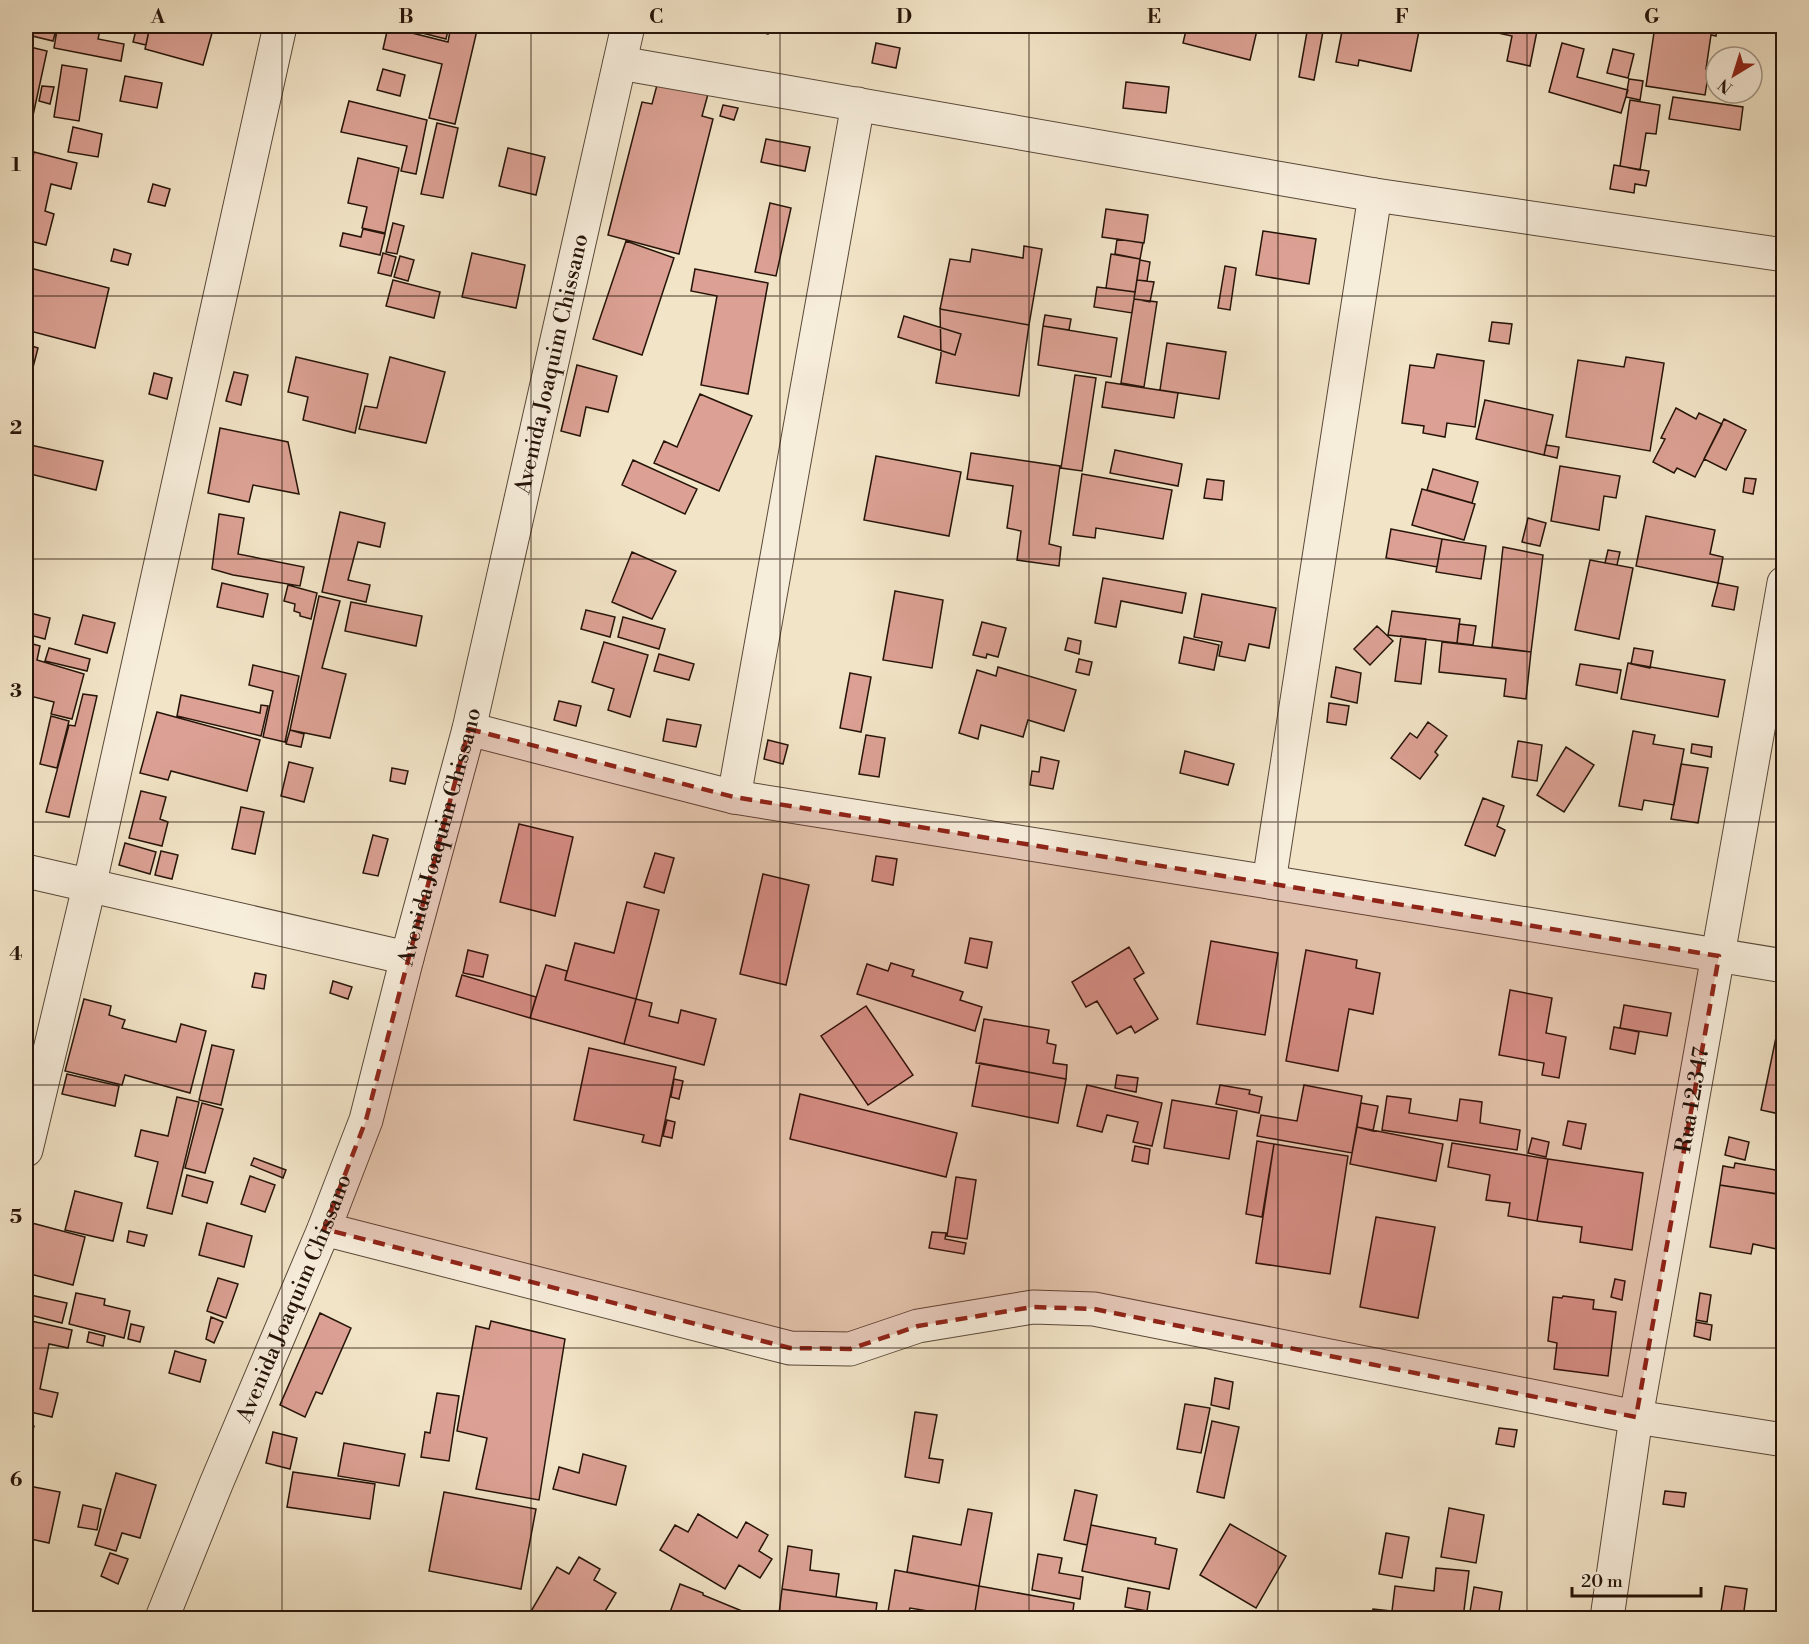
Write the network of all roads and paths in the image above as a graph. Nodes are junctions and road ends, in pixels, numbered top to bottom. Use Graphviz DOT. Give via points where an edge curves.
graph roads {
  1 [pos="280,26"];
  2 [pos="628,26"];
  3 [pos="620,63"];
  4 [pos="858,104"];
  5 [pos="1375,195"];
  6 [pos="1784,255"];
  7 [pos="1784,583"];
  8 [pos="469,729"];
  9 [pos="734,797"];
  10 [pos="26,871"];
  11 [pos="1269,882"];
  12 [pos="89,887"];
  13 [pos="1719,956"];
  14 [pos="407,958"];
  15 [pos="1784,966"];
  16 [pos="26,1150"];
  17 [pos="324,1229"];
  18 [pos="1636,1417"];
  19 [pos="1784,1440"];
  20 [pos="162,1618"];
  21 [pos="1607,1618"];
  1 -- 12 [label="street"];
  2 -- 3 [label="street, Avenida Joaquim Chissano"];
  3 -- 4 [label="street"];
  3 -- 8 [label="street, Avenida Joaquim Chissano"];
  4 -- 5 [label="street"];
  4 -- 9 [label="street"];
  5 -- 6 [label="street"];
  5 -- 11 [label="street"];
  7 -- 13 [label="street, Rua 12.347"];
  8 -- 9 [label="street"];
  8 -- 14 [label="street, Avenida Joaquim Chissano"];
  9 -- 11 [label="street"];
  10 -- 12 [label="street"];
  11 -- 13 [label="street"];
  12 -- 14 [label="street"];
  12 -- 16 [label="street"];
  13 -- 15 [label="street"];
  13 -- 18 [label="street, Rua 12.347"];
  14 -- 17 [label="street, Avenida Joaquim Chissano" via="366,1120"];
  17 -- 18 [label="street" via="790,1348 850,1349 918,1326 1033,1307 1094,1309"];
  17 -- 20 [label="street, Avenida Joaquim Chissano"];
  18 -- 19 [label="street"];
  18 -- 21 [label="street, Rua 12.347"];
}
